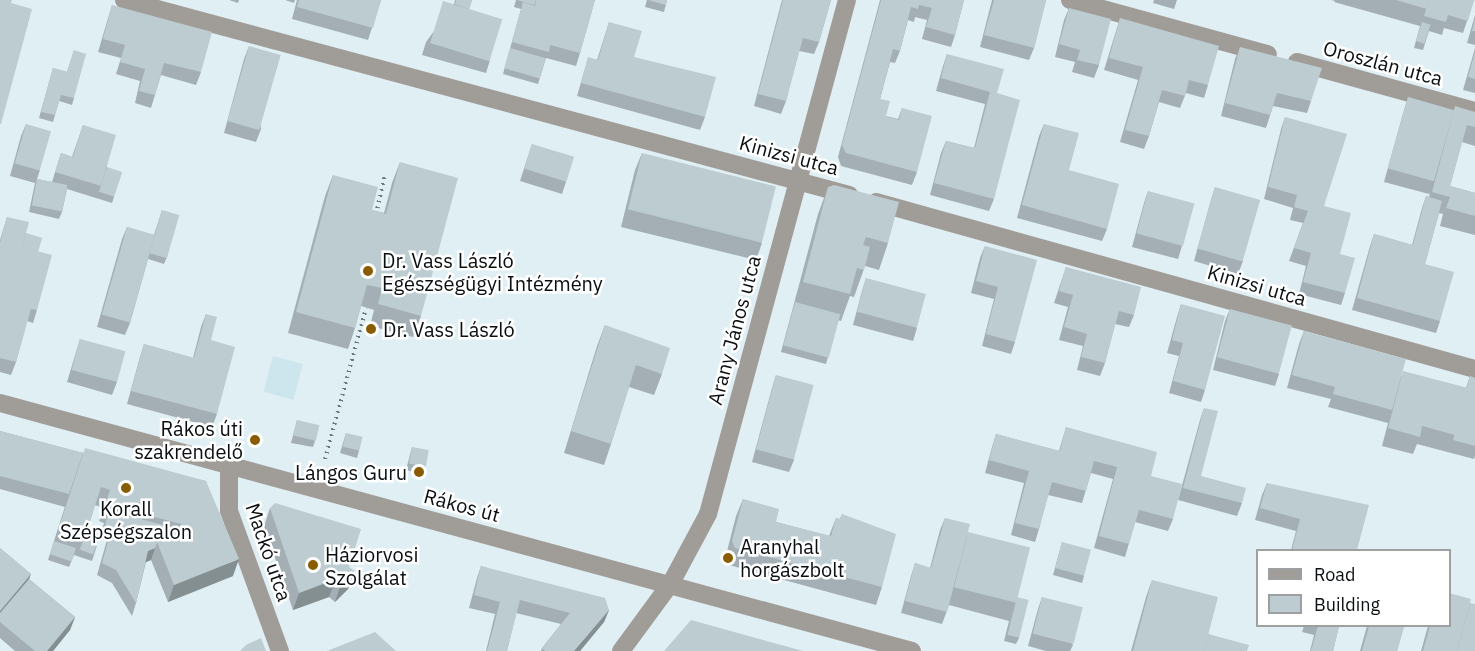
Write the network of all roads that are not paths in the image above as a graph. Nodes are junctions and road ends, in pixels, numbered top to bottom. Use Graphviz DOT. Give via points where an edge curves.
graph roads {
  1 [pos="124,0"];
  2 [pos="847,0"];
  3 [pos="1070,0"];
  4 [pos="1475,111"];
  5 [pos="798,181"];
  6 [pos="1475,369"];
  7 [pos="0,404"];
  8 [pos="229,466"];
  9 [pos="671,583"];
  10 [pos="280,651"];
  11 [pos="621,651"];
  12 [pos="912,651"];
  1 -- 5 [label="street, Kinizsi utca"];
  2 -- 5 [label="street, Arany János utca"];
  3 -- 4 [label="street, Oroszlán utca"];
  5 -- 6 [label="street, Kinizsi utca"];
  5 -- 9 [label="street, Arany János utca" via="708,514"];
  7 -- 8 [label="street, Rákos út"];
  8 -- 9 [label="street, Rákos út"];
  8 -- 10 [label="street, Mackó utca" via="229,511"];
  9 -- 11 [label="street, Arany János utca"];
  9 -- 12 [label="street, Rákos út"];
}
